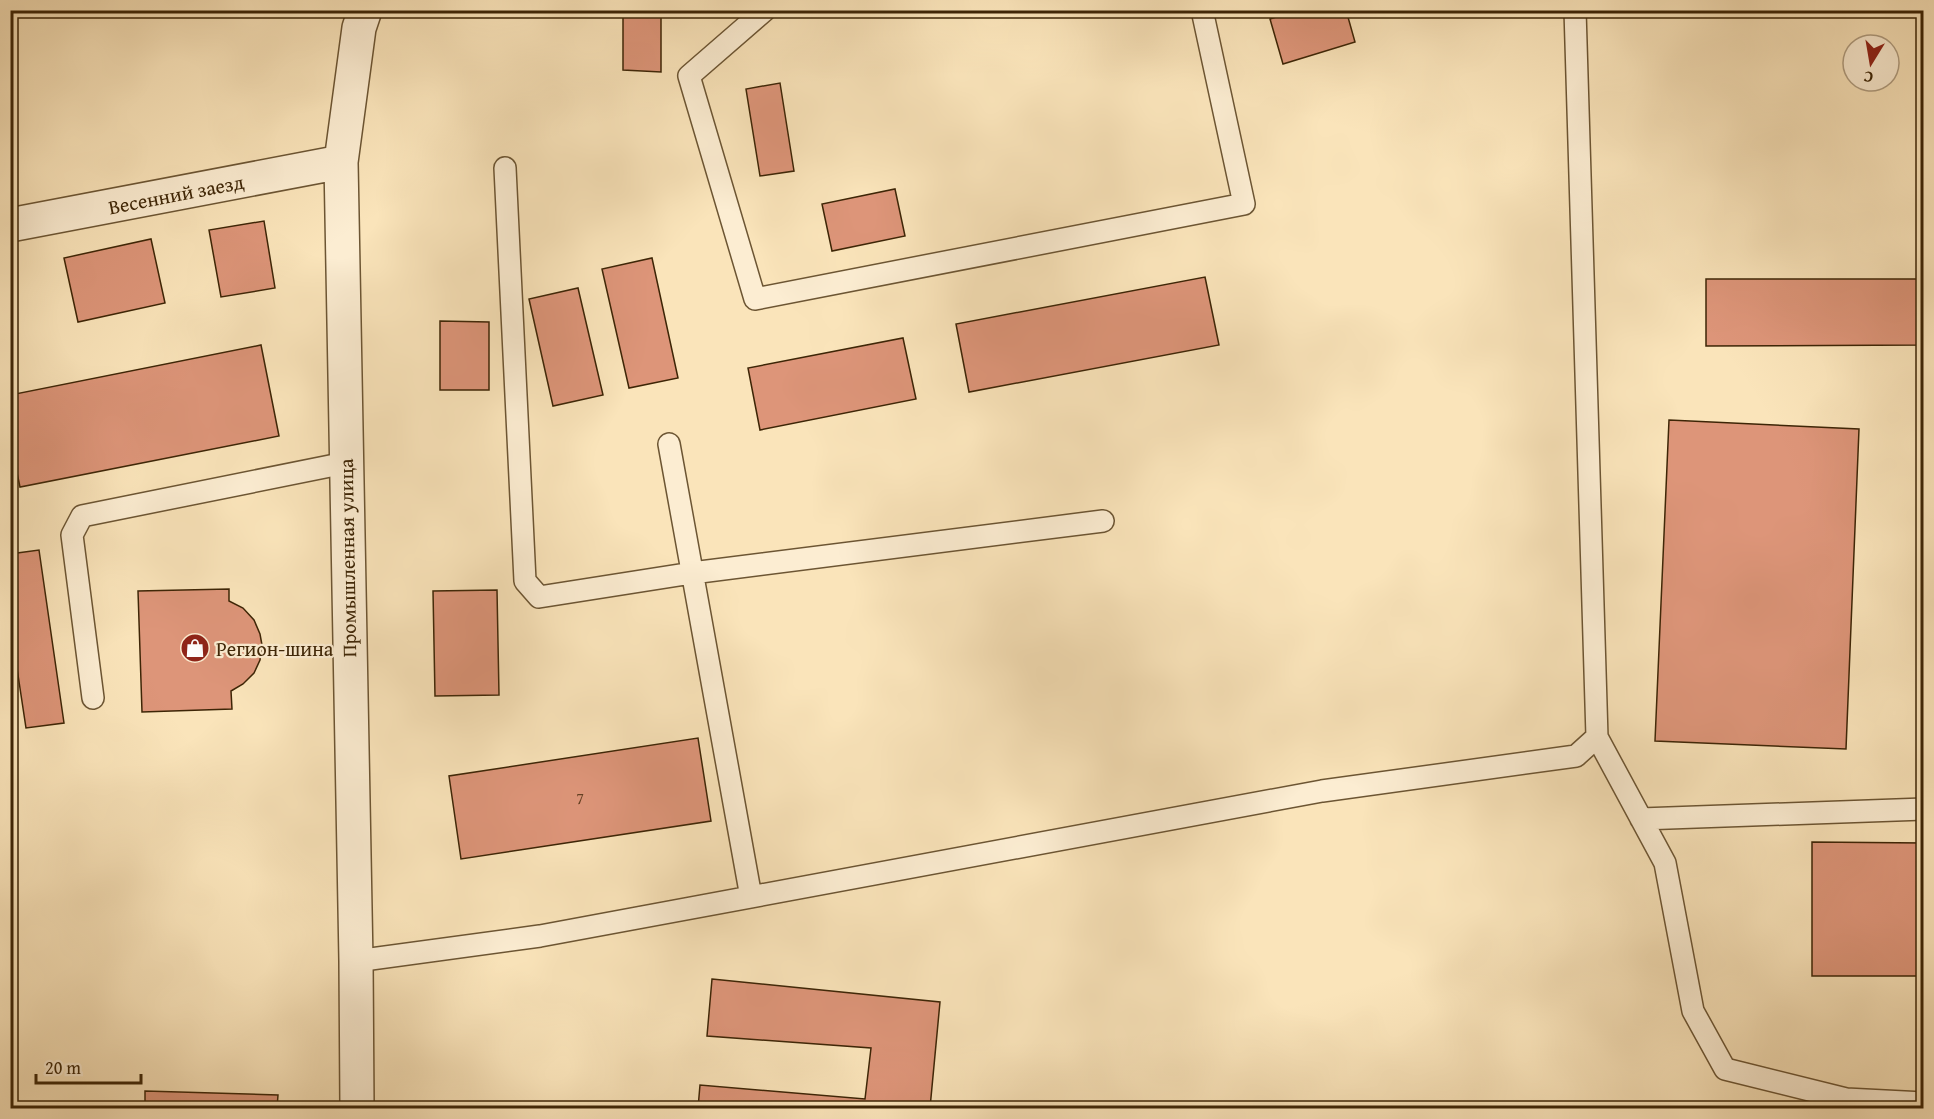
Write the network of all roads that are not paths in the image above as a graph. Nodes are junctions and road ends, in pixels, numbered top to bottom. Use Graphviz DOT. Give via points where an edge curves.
graph roads {
  1 [pos="365,10"];
  2 [pos="765,10"];
  3 [pos="1202,10"];
  4 [pos="1575,10"];
  5 [pos="341,162"];
  6 [pos="505,168"];
  7 [pos="10,225"];
  8 [pos="669,444"];
  9 [pos="345,463"];
  10 [pos="1103,521"];
  11 [pos="692,573"];
  12 [pos="93,698"];
  13 [pos="1597,737"];
  14 [pos="1923,809"];
  15 [pos="1641,819"];
  16 [pos="750,897"];
  17 [pos="356,961"];
  18 [pos="1923,1102"];
  19 [pos="357,1108"];
  1 -- 5 [label="street, Промышленная улица" via="358,28"];
  2 -- 3 [label="lane" via="689,76 755,299 1244,204"];
  4 -- 13 [label="lane"];
  5 -- 7 [label="street, Весенний заезд"];
  5 -- 9 [label="street, Промышленная улица"];
  6 -- 11 [label="lane" via="525,581 539,597"];
  8 -- 11 [label="lane"];
  9 -- 12 [label="lane" via="81,516 72,535"];
  9 -- 17 [label="street, Промышленная улица"];
  10 -- 11 [label="lane"];
  11 -- 16 [label="lane"];
  13 -- 15 [label="lane"];
  13 -- 16 [label="lane" via="1576,756 1322,791"];
  14 -- 15 [label="lane"];
  15 -- 18 [label="lane" via="1665,863 1693,1011 1725,1069 1846,1100"];
  16 -- 17 [label="lane" via="540,936"];
  17 -- 19 [label="street, Промышленная улица"];
}
